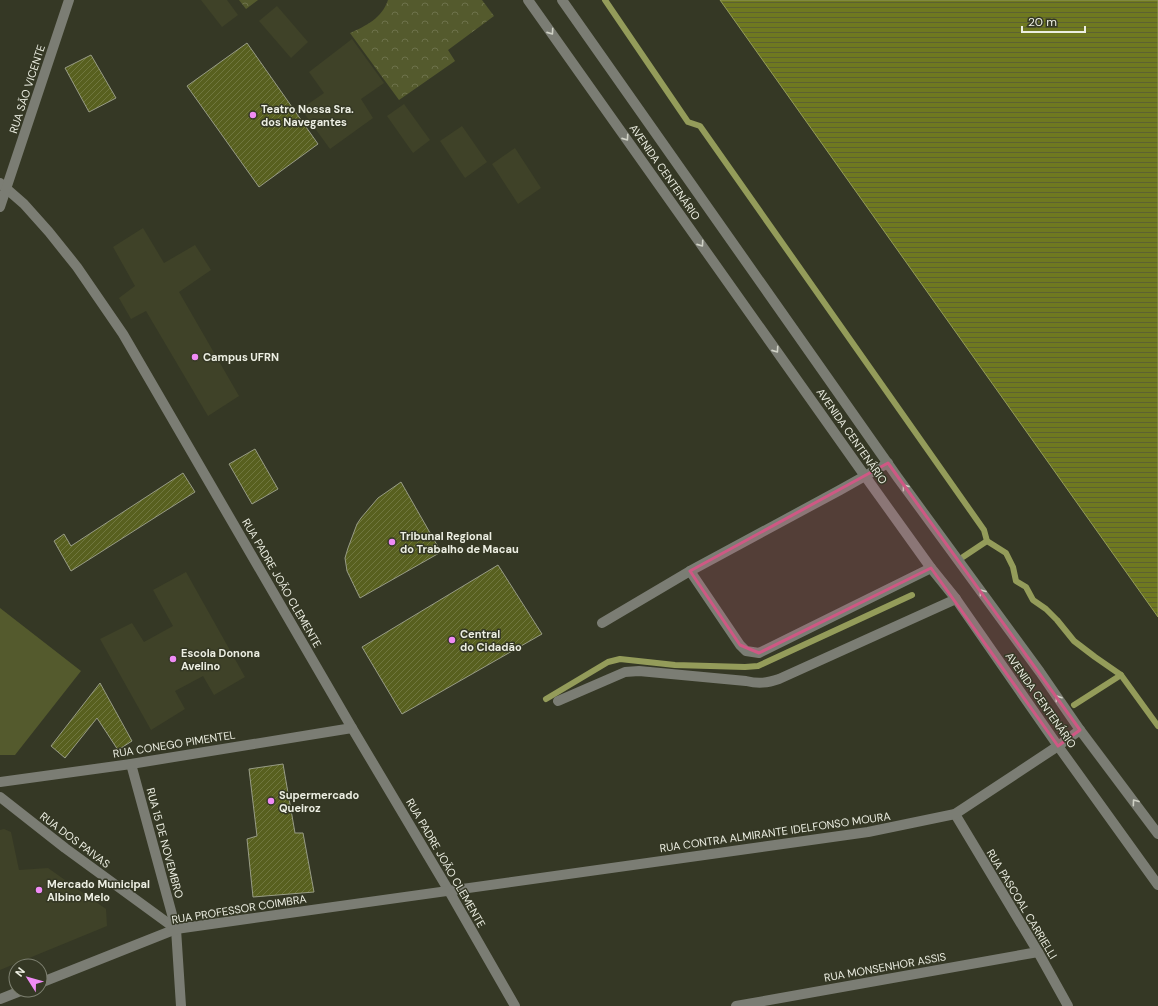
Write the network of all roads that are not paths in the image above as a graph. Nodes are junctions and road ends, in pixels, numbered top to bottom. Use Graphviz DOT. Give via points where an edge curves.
graph roads {
  1 [pos="69,0"];
  2 [pos="528,0"];
  3 [pos="562,0"];
  4 [pos="3,186"];
  5 [pos="0,208"];
  6 [pos="888,463"];
  7 [pos="865,476"];
  8 [pos="931,568"];
  9 [pos="690,571"];
  10 [pos="956,599"];
  11 [pos="602,623"];
  12 [pos="558,702"];
  13 [pos="352,728"];
  14 [pos="1080,730"];
  15 [pos="1058,746"];
  16 [pos="131,764"];
  17 [pos="0,782"];
  18 [pos="0,797"];
  19 [pos="955,814"];
  20 [pos="1158,834"];
  21 [pos="1158,884"];
  22 [pos="450,891"];
  23 [pos="176,929"];
  24 [pos="1038,952"];
  25 [pos="48,980"];
  26 [pos="181,1006"];
  27 [pos="516,1006"];
  28 [pos="736,1006"];
  29 [pos="1068,1006"];
  1 -- 4 [label="street, RUA SÃO VICENTE"];
  2 -- 7 [label="street, AVENIDA CENTENÁRIO, one-way"];
  3 -- 6 [label="street, AVENIDA CENTENÁRIO"];
  4 -- 5 [label="street, RUA SÃO VICENTE"];
  4 -- 13 [label="street, RUA PADRE JOÃO CLEMENTE" via="50,232 123,334"];
  6 -- 7 [label="street"];
  14 -- 6 [label="street, AVENIDA CENTENÁRIO, one-way"];
  7 -- 8 [label="street, AVENIDA CENTENÁRIO"];
  7 -- 9 [label="street"];
  8 -- 9 [label="street" via="759,653 746,651 740,645"];
  8 -- 10 [label="street, AVENIDA CENTENÁRIO"];
  9 -- 11 [label="street"];
  10 -- 12 [label="street" via="767,683 756,684 639,671 625,672"];
  10 -- 15 [label="street, AVENIDA CENTENÁRIO"];
  13 -- 16 [label="street, RUA CONEGO PIMENTEL"];
  13 -- 22 [label="street, RUA PADRE JOÃO CLEMENTE"];
  14 -- 15 [label="street, RUA CONTRA ALMIRANTE IDELFONSO MOURA"];
  20 -- 14 [label="street, AVENIDA CENTENÁRIO, one-way"];
  15 -- 19 [label="street, RUA CONTRA ALMIRANTE IDELFONSO MOURA"];
  15 -- 21 [label="street, AVENIDA CENTENÁRIO"];
  16 -- 17 [label="street, RUA CONEGO PIMENTEL"];
  16 -- 23 [label="street, RUA 15 DE NOVEMBRO"];
  18 -- 23 [label="street, RUA DOS PAIVAS"];
  19 -- 22 [label="street, RUA CONTRA ALMIRANTE IDELFONSO MOURA" via="868,832"];
  19 -- 24 [label="street, RUA PASCOAL CARRIELLI"];
  22 -- 23 [label="street, RUA PROFESSOR COIMBRA"];
  22 -- 27 [label="street, RUA PADRE JOÃO CLEMENTE"];
  23 -- 25 [label="street, RUA PROFESSOR COIMBRA"];
  23 -- 26 [label="street, RUA 15 DE NOVEMBRO"];
  24 -- 28 [label="street, RUA MONSENHOR ASSIS"];
  24 -- 29 [label="street, RUA PASCOAL CARRIELLI"];
}
